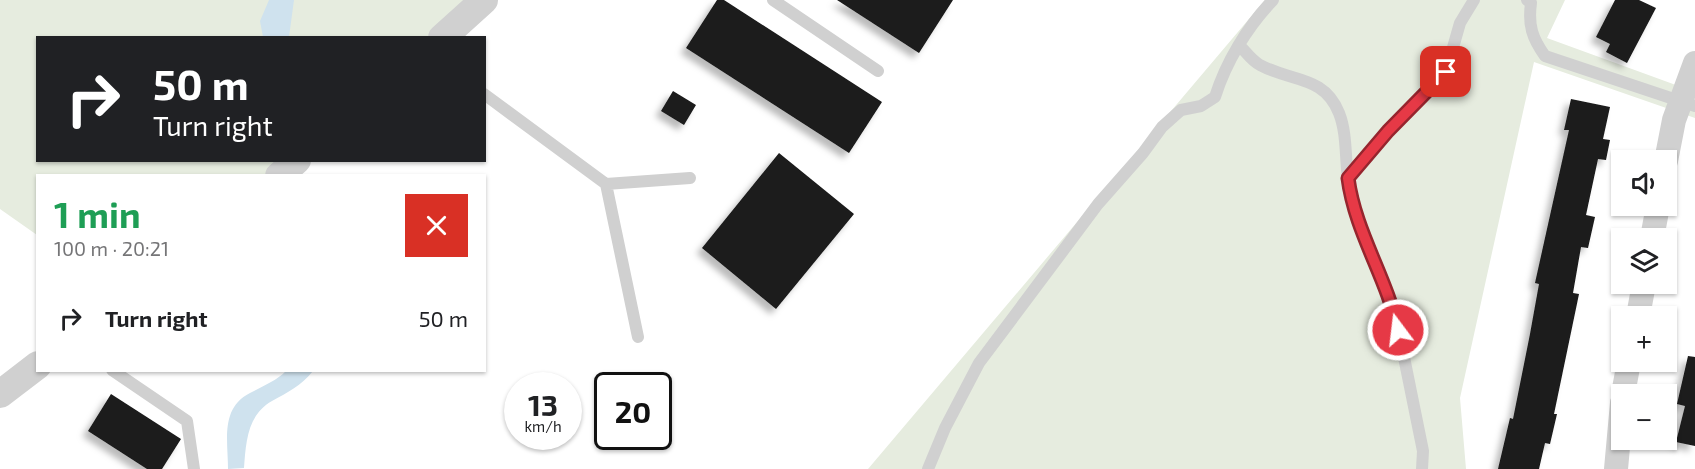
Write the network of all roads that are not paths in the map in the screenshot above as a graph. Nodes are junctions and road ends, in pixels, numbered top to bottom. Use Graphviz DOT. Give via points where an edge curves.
graph roads {
  1 [pos="484,0"];
  2 [pos="772,0"];
  3 [pos="1273,0"];
  4 [pos="1474,0"];
  5 [pos="1527,0"];
  6 [pos="444,36"];
  7 [pos="1240,46"];
  8 [pos="1695,63"];
  9 [pos="878,70"];
  10 [pos="486,95"];
  11 [pos="1688,104"];
  12 [pos="1671,150"];
  13 [pos="295,162"];
  14 [pos="281,174"];
  15 [pos="690,178"];
  16 [pos="1348,178"];
  17 [pos="606,184"];
  18 [pos="638,337"];
  19 [pos="36,367"];
  20 [pos="115,372"];
  21 [pos="0,394"];
  22 [pos="1618,450"];
  23 [pos="194,469"];
  24 [pos="928,469"];
  25 [pos="1422,469"];
  26 [pos="1616,469"];
  1 -- 6 [label="street"];
  2 -- 9 [label="lane"];
  3 -- 7 [label="lane" via="1249,28"];
  4 -- 16 [label="lane" via="1460,23 1446,72"];
  5 -- 11 [label="lane" via="1531,3 1528,21 1534,41 1545,56"];
  7 -- 16 [label="lane" via="1258,64 1328,92 1340,115"];
  7 -- 24 [label="lane" via="1215,97 1201,106 1181,110 1162,127 1000,334 979,363"];
  8 -- 11 [label="street"];
  10 -- 17 [label="lane"];
  11 -- 12 [label="street"];
  13 -- 14 [label="street"];
  15 -- 17 [label="lane"];
  16 -- 25 [label="lane" via="1357,221 1394,308 1423,451"];
  17 -- 18 [label="lane"];
  19 -- 21 [label="street"];
  20 -- 23 [label="lane" via="187,421"];
  22 -- 26 [label="street"];
}
